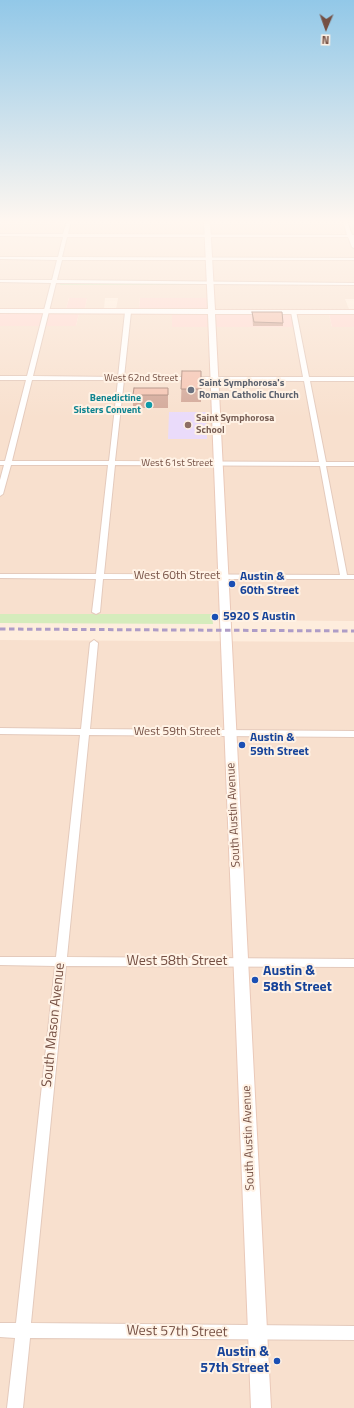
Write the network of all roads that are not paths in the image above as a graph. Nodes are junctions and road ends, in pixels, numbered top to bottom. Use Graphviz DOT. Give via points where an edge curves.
graph roads {
  1 [pos="52,287"];
  2 [pos="210,287"];
  3 [pos="0,311"];
  4 [pos="46,311"];
  5 [pos="128,312"];
  6 [pos="211,312"];
  7 [pos="294,312"];
  8 [pos="354,312"];
  9 [pos="0,378"];
  10 [pos="29,378"];
  11 [pos="121,378"];
  12 [pos="214,379"];
  13 [pos="306,379"];
  14 [pos="354,379"];
  15 [pos="0,463"];
  16 [pos="8,463"];
  17 [pos="112,464"];
  18 [pos="218,464"];
  19 [pos="323,464"];
  20 [pos="354,464"];
  21 [pos="0,494"];
  22 [pos="0,576"];
  23 [pos="101,576"];
  24 [pos="223,576"];
  25 [pos="344,577"];
  26 [pos="354,577"];
  27 [pos="96,612"];
  28 [pos="94,643"];
  29 [pos="0,731"];
  30 [pos="84,732"];
  31 [pos="230,733"];
  32 [pos="354,734"];
  33 [pos="0,961"];
  34 [pos="60,961"];
  35 [pos="242,962"];
  36 [pos="354,963"];
  37 [pos="0,1330"];
  38 [pos="23,1330"];
  39 [pos="257,1332"];
  40 [pos="354,1333"];
  41 [pos="15,1408"];
  42 [pos="261,1408"];
  1 -- 4 [label="street"];
  2 -- 6 [label="street, South Austin Avenue"];
  3 -- 4 [label="street"];
  4 -- 5 [label="street"];
  4 -- 10 [label="street"];
  5 -- 6 [label="street"];
  5 -- 11 [label="street"];
  6 -- 7 [label="street"];
  6 -- 12 [label="street, South Austin Avenue"];
  7 -- 8 [label="street"];
  7 -- 13 [label="street"];
  9 -- 10 [label="street, West 62nd Street"];
  10 -- 11 [label="street, West 62nd Street"];
  10 -- 16 [label="street"];
  11 -- 12 [label="street, West 62nd Street"];
  11 -- 17 [label="street"];
  12 -- 13 [label="street, West 62nd Street"];
  12 -- 18 [label="street, South Austin Avenue"];
  13 -- 14 [label="street, West 62nd Street"];
  13 -- 19 [label="street"];
  15 -- 16 [label="street, West 61st Street"];
  16 -- 17 [label="street, West 61st Street"];
  16 -- 21 [label="street"];
  17 -- 18 [label="street, West 61st Street"];
  17 -- 23 [label="street"];
  18 -- 19 [label="street, West 61st Street"];
  18 -- 24 [label="street, South Austin Avenue"];
  19 -- 20 [label="street, West 61st Street"];
  19 -- 25 [label="street"];
  22 -- 23 [label="street, West 60th Street"];
  23 -- 24 [label="street, West 60th Street"];
  23 -- 27 [label="street"];
  24 -- 25 [label="street, West 60th Street"];
  24 -- 31 [label="street, South Austin Avenue"];
  25 -- 26 [label="street, West 60th Street"];
  28 -- 30 [label="street, South Mason Avenue"];
  29 -- 30 [label="street, West 59th Street"];
  30 -- 31 [label="street, West 59th Street"];
  30 -- 34 [label="street, South Mason Avenue"];
  31 -- 32 [label="street, West 59th Street"];
  31 -- 35 [label="street, South Austin Avenue"];
  33 -- 34 [label="street, West 58th Street"];
  34 -- 35 [label="street, West 58th Street"];
  34 -- 38 [label="street, South Mason Avenue"];
  35 -- 36 [label="street, West 58th Street"];
  35 -- 39 [label="street, South Austin Avenue"];
  37 -- 38 [label="street, West 57th Street"];
  38 -- 39 [label="street, West 57th Street"];
  38 -- 41 [label="street, South Mason Avenue"];
  39 -- 40 [label="street, West 57th Street"];
  39 -- 42 [label="street, South Austin Avenue"];
}
